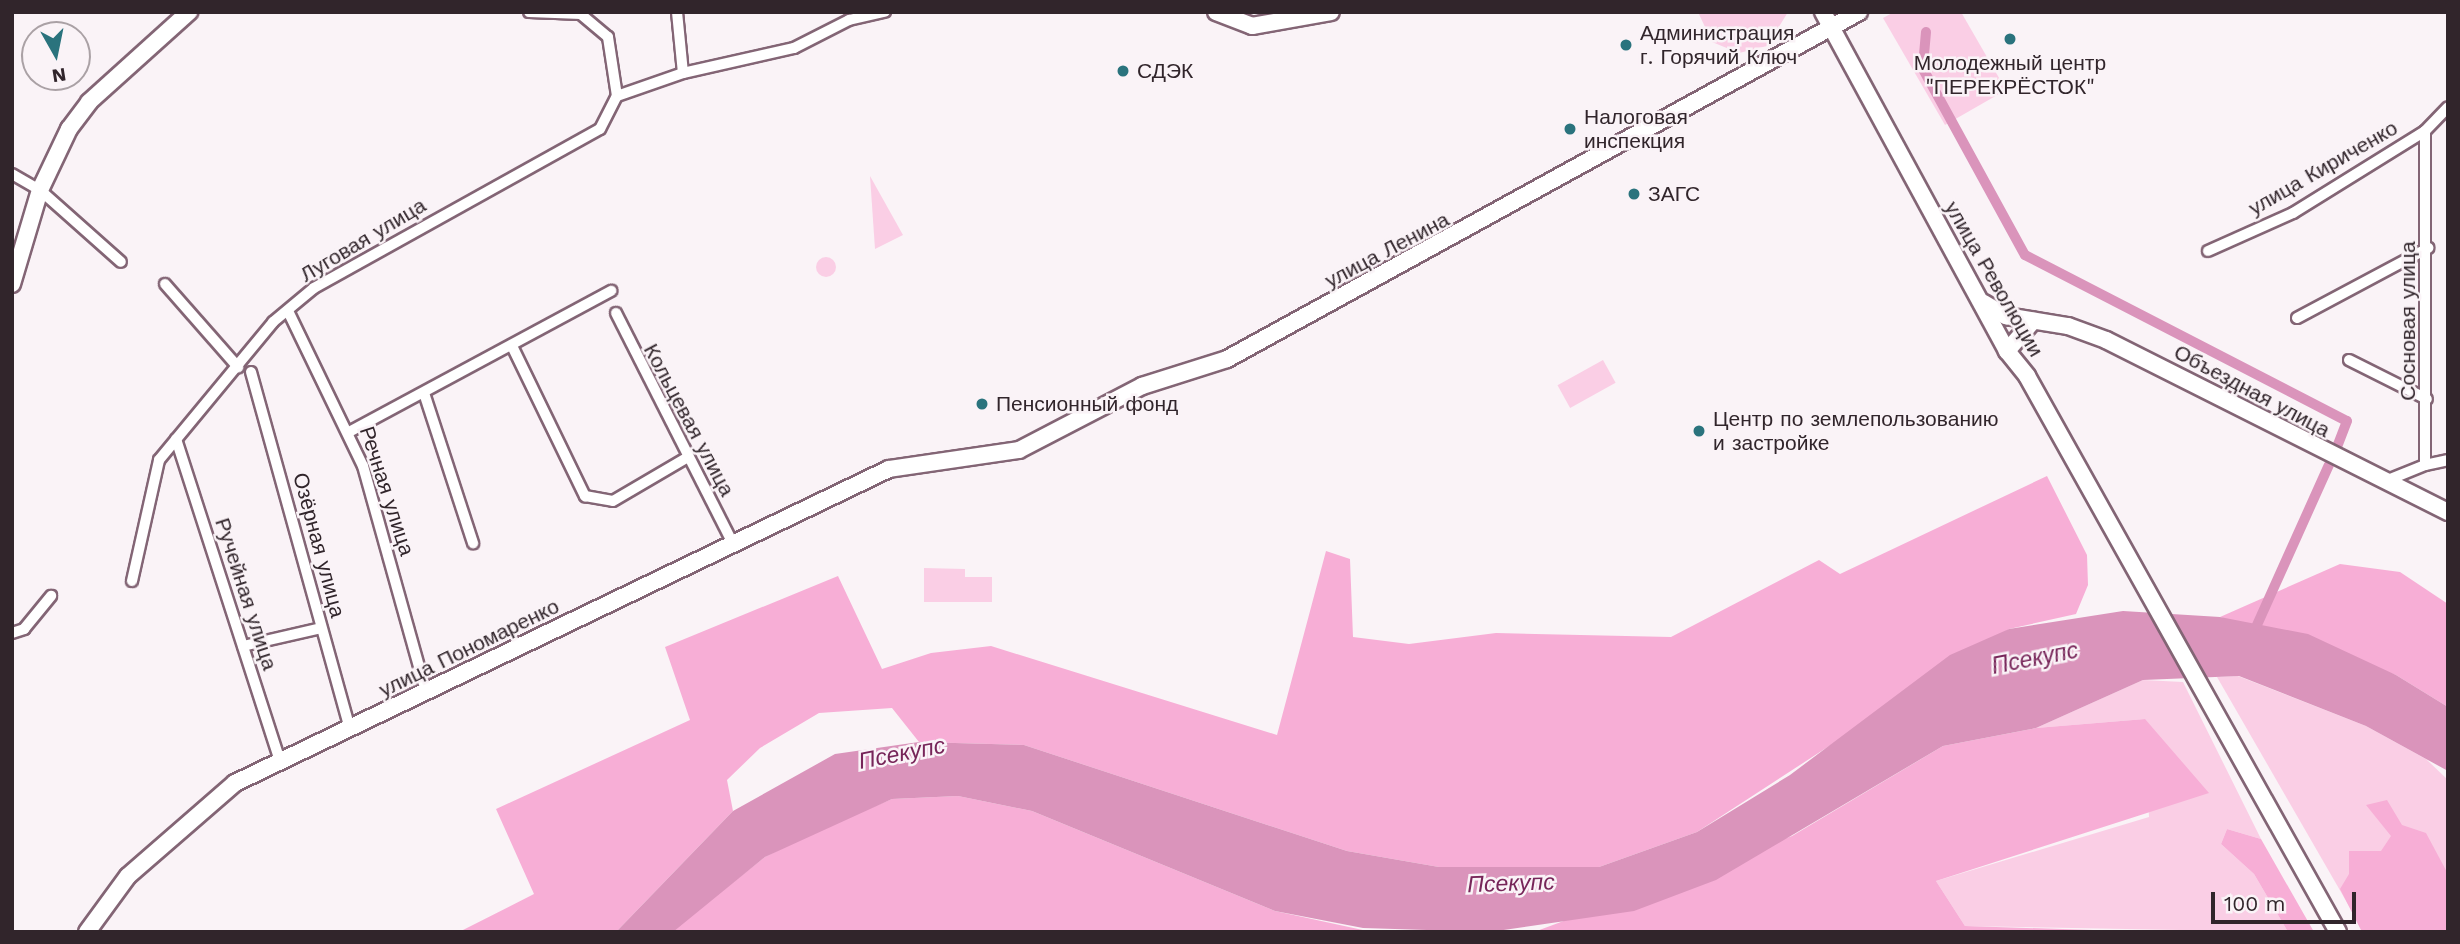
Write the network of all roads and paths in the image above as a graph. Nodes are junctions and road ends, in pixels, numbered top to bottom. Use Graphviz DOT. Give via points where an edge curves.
graph roads {
  1 [pos="189,12"];
  2 [pos="529,12"];
  3 [pos="677,12"];
  4 [pos="885,12"];
  5 [pos="1216,12"];
  6 [pos="1331,12"];
  7 [pos="1860,12"];
  8 [pos="1827,19"];
  9 [pos="682,73"];
  10 [pos="617,96"];
  11 [pos="2448,107"];
  12 [pos="2425,131"];
  13 [pos="12,174"];
  14 [pos="40,190"];
  15 [pos="2428,248"];
  16 [pos="2208,251"];
  17 [pos="121,262"];
  18 [pos="12,284"];
  19 [pos="164,285"];
  20 [pos="611,291"];
  21 [pos="1979,297"];
  22 [pos="288,311"];
  23 [pos="616,313"];
  24 [pos="2297,318"];
  25 [pos="2033,321"];
  26 [pos="513,348"];
  27 [pos="2007,351"];
  28 [pos="2349,360"];
  29 [pos="237,367"];
  30 [pos="251,372"];
  31 [pos="425,396"];
  32 [pos="2427,399"];
  33 [pos="349,432"];
  34 [pos="176,439"];
  35 [pos="688,457"];
  36 [pos="2448,460"];
  37 [pos="912,462"];
  38 [pos="2425,465"];
  39 [pos="2382,482"];
  40 [pos="2448,512"];
  41 [pos="473,543"];
  42 [pos="734,545"];
  43 [pos="132,581"];
  44 [pos="51,596"];
  45 [pos="321,628"];
  46 [pos="12,633"];
  47 [pos="243,646"];
  48 [pos="426,691"];
  49 [pos="350,728"];
  50 [pos="279,761"];
  51 [pos="87,932"];
  52 [pos="2338,932"];
  1 -- 14 [label="street" via="89,102"];
  2 -- 10 [label="street" via="581,14 599,23 613,48"];
  3 -- 9 [label="street"];
  4 -- 9 [label="street" via="849,20 794,48"];
  5 -- 6 [label="street" via="1252,26"];
  7 -- 8 [label="street, улица Ленина"];
  8 -- 21 [label="street, улица Революции"];
  8 -- 37 [label="street, улица Ленина" via="1227,359 1142,386 1019,450"];
  9 -- 10 [label="street"];
  10 -- 22 [label="street, Луговая улица" via="590,138 314,288"];
  11 -- 12 [label="street, улица Кириченко"];
  12 -- 15 [label="street, Сосновая улица"];
  12 -- 16 [label="street, улица Кириченко" via="2293,213"];
  13 -- 14 [label="street"];
  14 -- 17 [label="street"];
  14 -- 18 [label="street"];
  15 -- 24 [label="street"];
  15 -- 32 [label="street, Сосновая улица"];
  19 -- 29 [label="street"];
  20 -- 26 [label="street"];
  21 -- 25 [label="street, Объездная улица" via="1994,312"];
  21 -- 27 [label="street, улица Революции"];
  22 -- 29 [label="street, Луговая улица"];
  22 -- 33 [label="street, Речная улица"];
  23 -- 35 [label="street, Кольцевая улица"];
  25 -- 27 [label="street"];
  25 -- 39 [label="street, Объездная улица" via="2106,340"];
  26 -- 31 [label="street"];
  26 -- 35 [label="street" via="585,496 613,501"];
  27 -- 52 [label="street, улица Революции"];
  28 -- 32 [label="street"];
  29 -- 34 [label="street, Луговая улица"];
  30 -- 45 [label="street, Озёрная улица"];
  31 -- 33 [label="street"];
  31 -- 41 [label="street"];
  32 -- 38 [label="street, Сосновая улица"];
  33 -- 48 [label="street, Речная улица"];
  34 -- 43 [label="street, Луговая улица" via="148,488"];
  34 -- 47 [label="street, Ручейная улица"];
  35 -- 42 [label="street, Кольцевая улица"];
  36 -- 38 [label="street"];
  37 -- 42 [label="street, улица Пономаренко"];
  38 -- 39 [label="street"];
  39 -- 40 [label="street, Объездная улица"];
  42 -- 48 [label="street, улица Пономаренко"];
  44 -- 46 [label="street" via="24,629"];
  45 -- 47 [label="street"];
  45 -- 49 [label="street, Озёрная улица"];
  47 -- 50 [label="street, Ручейная улица"];
  48 -- 49 [label="street, улица Пономаренко"];
  49 -- 50 [label="street, улица Пономаренко"];
  50 -- 51 [label="street, улица Пономаренко" via="235,783 183,823 128,876"];
}
